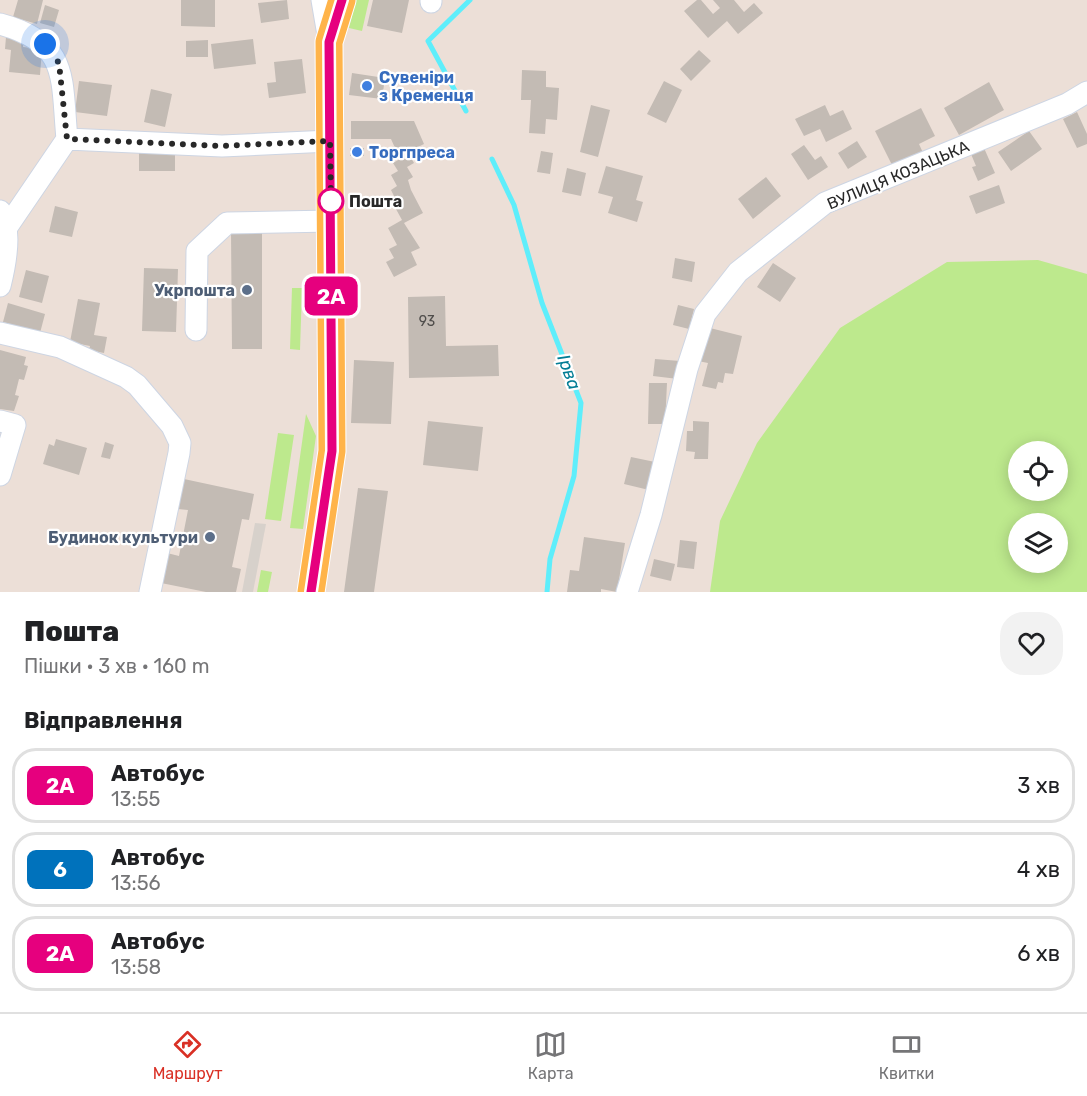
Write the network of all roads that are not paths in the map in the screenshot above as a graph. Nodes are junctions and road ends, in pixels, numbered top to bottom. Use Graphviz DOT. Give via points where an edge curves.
graph roads {
  1 [pos="322,0"];
  2 [pos="342,0"];
  3 [pos="0,24"];
  4 [pos="329,42"];
  5 [pos="1087,92"];
  6 [pos="67,139"];
  7 [pos="330,141"];
  8 [pos="3,221"];
  9 [pos="331,221"];
  10 [pos="0,286"];
  11 [pos="196,330"];
  12 [pos="0,333"];
  13 [pos="0,421"];
  14 [pos="0,475"];
  15 [pos="150,592"];
  16 [pos="311,592"];
  17 [pos="627,592"];
  1 -- 4 [label="street"];
  2 -- 4 [label="main road"];
  3 -- 6 [label="street" via="19,29 45,44 59,63"];
  4 -- 7 [label="main road"];
  5 -- 17 [label="street, ВУЛИЦЯ КОЗАЦЬКА" via="1067,104 825,203 738,272 705,314"];
  6 -- 7 [label="street" via="222,146"];
  6 -- 8 [label="street"];
  7 -- 9 [label="main road"];
  8 -- 10 [label="street" via="7,260"];
  9 -- 11 [label="street" via="226,223 197,251"];
  9 -- 16 [label="main road" via="332,451"];
  12 -- 15 [label="street" via="54,345 126,377 177,434 179,453"];
  13 -- 14 [label="street" via="15,425"];
}
